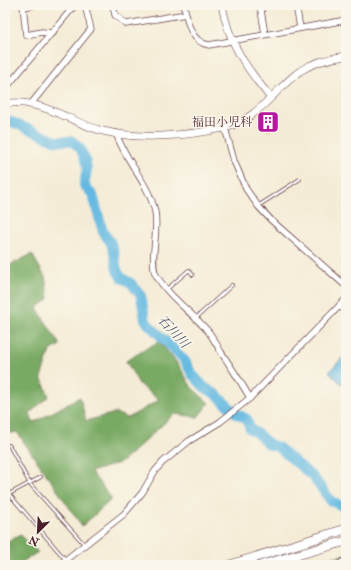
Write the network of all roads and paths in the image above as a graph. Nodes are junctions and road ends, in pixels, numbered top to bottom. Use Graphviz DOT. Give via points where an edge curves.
graph roads {
  1 [pos="34,5"];
  2 [pos="74,5"];
  3 [pos="85,5"];
  4 [pos="113,5"];
  5 [pos="184,5"];
  6 [pos="222,5"];
  7 [pos="260,5"];
  8 [pos="296,5"];
  9 [pos="23,6"];
  10 [pos="186,14"];
  11 [pos="346,20"];
  12 [pos="300,28"];
  13 [pos="52,33"];
  14 [pos="266,34"];
  15 [pos="231,41"];
  16 [pos="346,56"];
  17 [pos="5,89"];
  18 [pos="271,98"];
  19 [pos="5,103"];
  20 [pos="31,104"];
  21 [pos="225,128"];
  22 [pos="116,133"];
  23 [pos="300,179"];
  24 [pos="258,206"];
  25 [pos="193,275"];
  26 [pos="232,285"];
  27 [pos="346,286"];
  28 [pos="166,289"];
  29 [pos="346,299"];
  30 [pos="339,306"];
  31 [pos="346,312"];
  32 [pos="195,318"];
  33 [pos="250,398"];
  34 [pos="9,446"];
  35 [pos="41,477"];
  36 [pos="30,484"];
  37 [pos="5,486"];
  38 [pos="9,494"];
  39 [pos="346,529"];
  40 [pos="346,541"];
  41 [pos="84,544"];
  42 [pos="65,560"];
  43 [pos="289,561"];
  44 [pos="59,565"];
  45 [pos="230,565"];
  46 [pos="262,565"];
  47 [pos="339,565"];
  48 [pos="346,565"];
  1 -- 9 [label="street"];
  2 -- 13 [label="street"];
  3 -- 20 [label="street" via="91,29"];
  4 -- 10 [label="street" via="115,15 126,24"];
  5 -- 10 [label="street"];
  6 -- 15 [label="street"];
  7 -- 14 [label="street"];
  8 -- 12 [label="street"];
  9 -- 13 [label="street" via="26,35"];
  10 -- 15 [label="street" via="190,31 204,44"];
  11 -- 12 [label="street"];
  12 -- 14 [label="street"];
  13 -- 17 [label="street"];
  14 -- 15 [label="street"];
  15 -- 18 [label="street"];
  16 -- 18 [label="street" via="308,67 294,76"];
  18 -- 21 [label="street" via="250,116"];
  19 -- 20 [label="street"];
  20 -- 22 [label="street" via="92,128"];
  21 -- 22 [label="street" via="149,136"];
  21 -- 24 [label="street" via="234,161 246,189"];
  22 -- 28 [label="street" via="119,144 155,211 155,274"];
  23 -- 24 [label="lane"];
  24 -- 27 [label="street"];
  25 -- 28 [label="lane" via="189,270"];
  26 -- 32 [label="lane"];
  28 -- 32 [label="street"];
  29 -- 30 [label="street"];
  30 -- 31 [label="street"];
  30 -- 33 [label="street"];
  32 -- 33 [label="street" via="207,330"];
  33 -- 41 [label="street" via="163,462 124,514"];
  34 -- 36 [label="lane"];
  35 -- 36 [label="lane"];
  36 -- 38 [label="lane"];
  36 -- 41 [label="lane"];
  37 -- 38 [label="lane"];
  38 -- 42 [label="lane"];
  39 -- 45 [label="highway"];
  40 -- 43 [label="highway"];
  41 -- 42 [label="street"];
  42 -- 44 [label="street"];
  43 -- 46 [label="highway"];
  47 -- 48 [label="street" via="342,562"];
}
